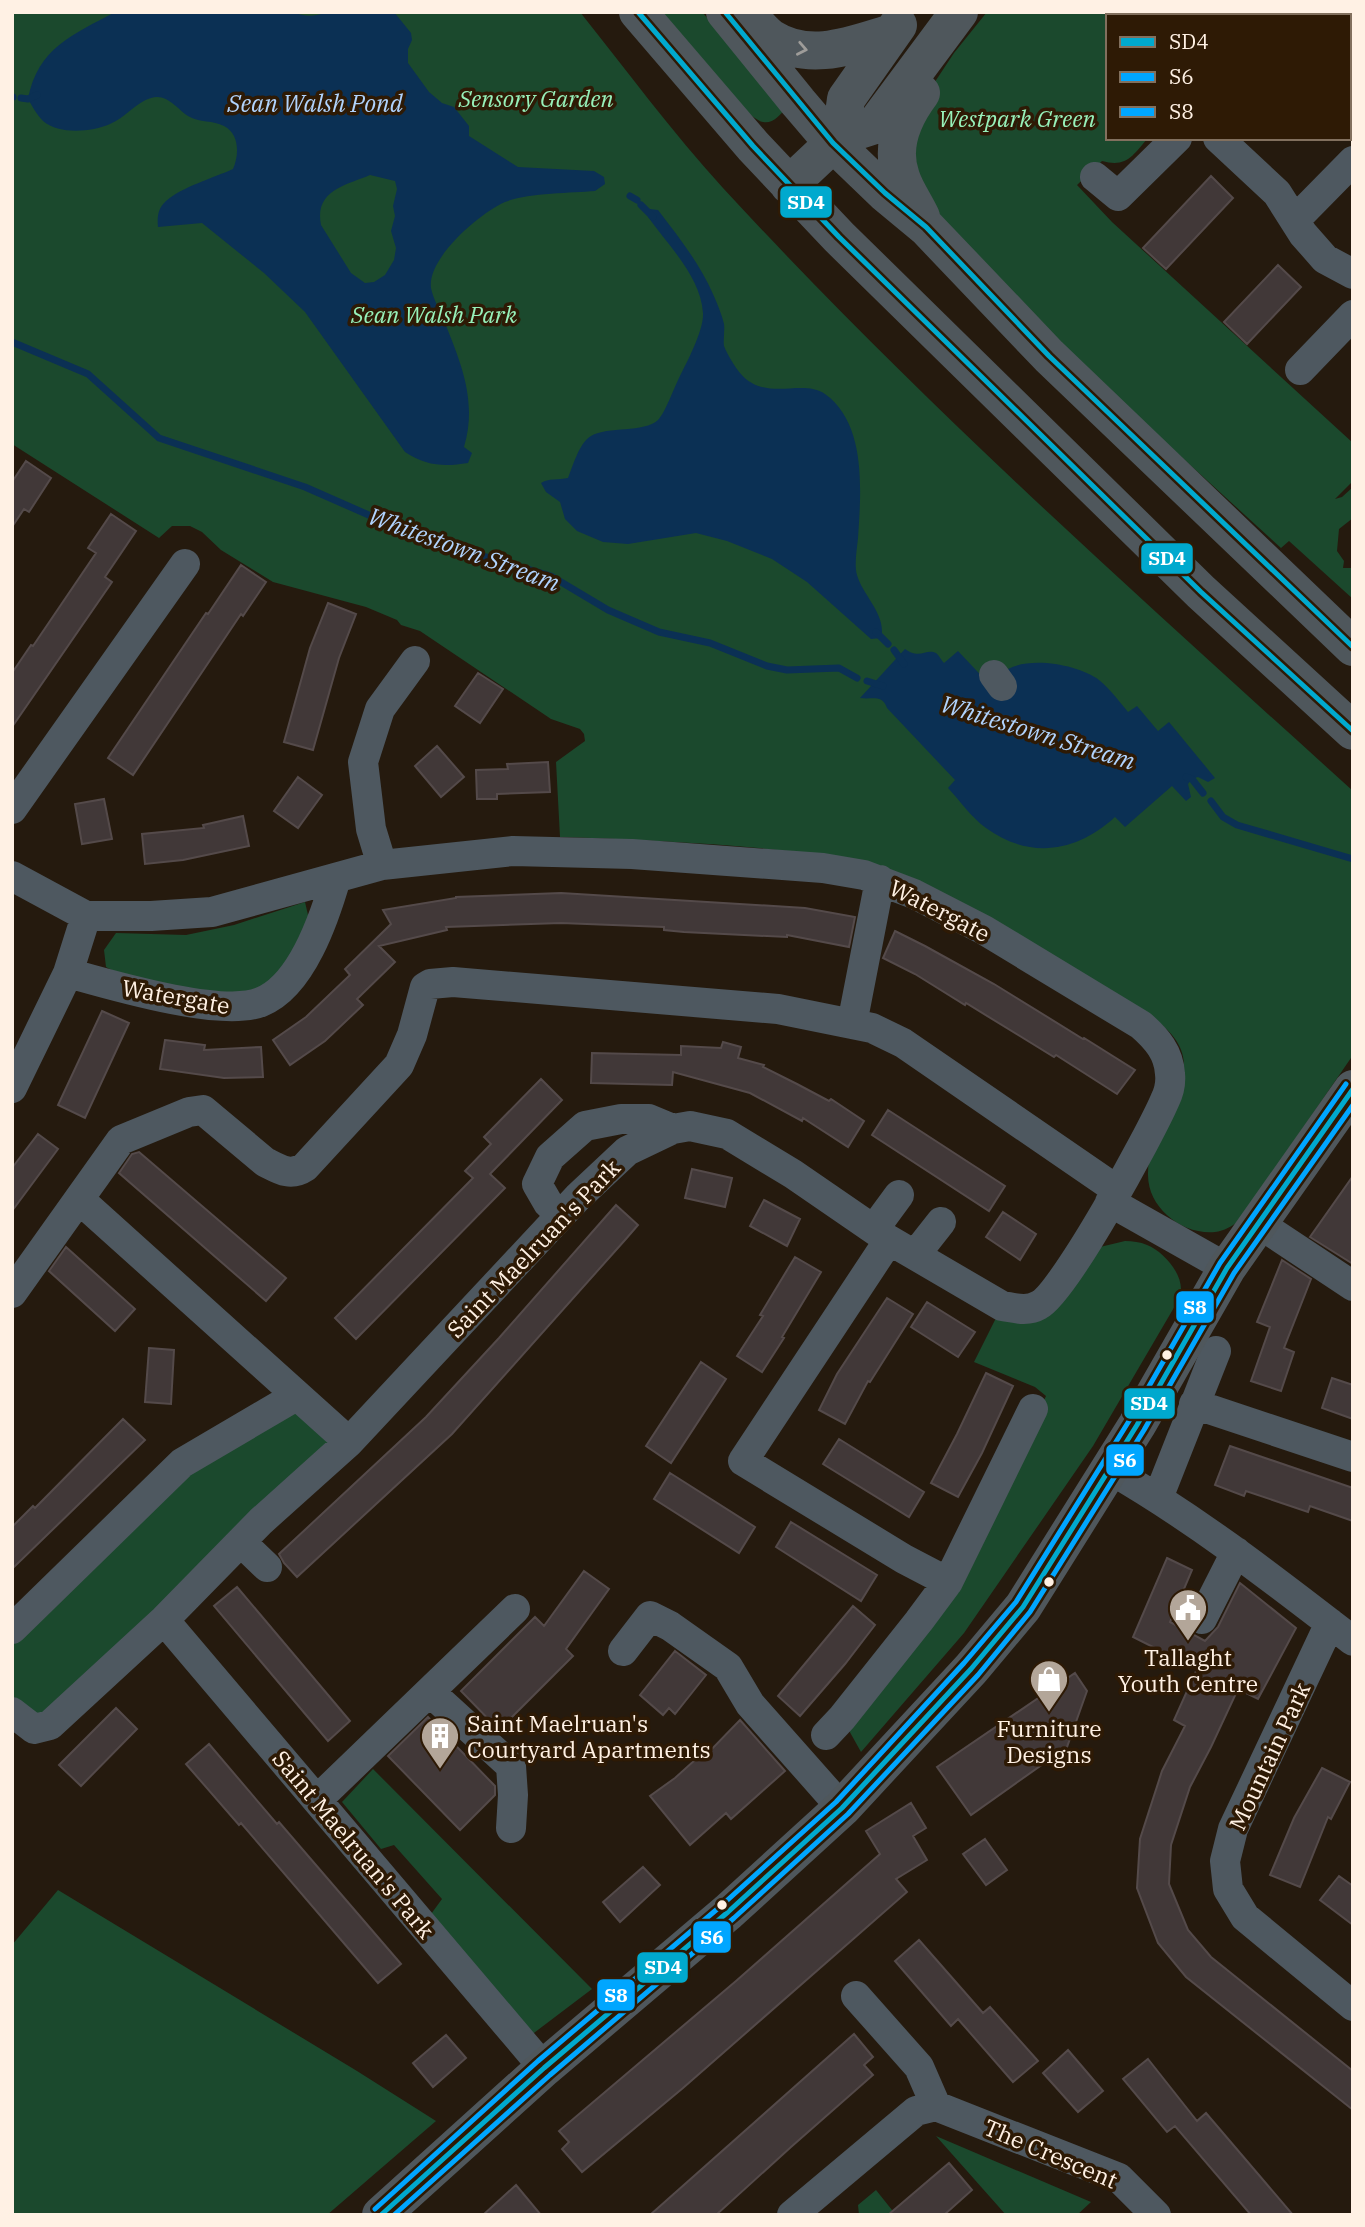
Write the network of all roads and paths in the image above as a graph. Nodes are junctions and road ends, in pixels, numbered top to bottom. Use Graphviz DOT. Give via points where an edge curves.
graph roads {
  1 [pos="638,12"];
  2 [pos="725,12"];
  3 [pos="747,12"];
  4 [pos="959,12"];
  5 [pos="981,12"];
  6 [pos="900,22"];
  7 [pos="837,139"];
  8 [pos="1175,140"];
  9 [pos="1220,140"];
  10 [pos="1353,160"];
  11 [pos="1095,177"];
  12 [pos="789,185"];
  13 [pos="1295,220"];
  14 [pos="926,227"];
  15 [pos="1353,274"];
  16 [pos="1353,315"];
  17 [pos="1300,370"];
  18 [pos="185,564"];
  19 [pos="1353,647"];
  20 [pos="415,662"];
  21 [pos="1353,731"];
  22 [pos="12,809"];
  23 [pos="382,865"];
  24 [pos="12,876"];
  25 [pos="336,878"];
  26 [pos="880,880"];
  27 [pos="86,915"];
  28 [pos="68,974"];
  29 [pos="852,1024"];
  30 [pos="12,1088"];
  31 [pos="1353,1090"];
  32 [pos="673,1129"];
  33 [pos="899,1195"];
  34 [pos="1114,1196"];
  35 [pos="80,1200"];
  36 [pos="560,1215"];
  37 [pos="1263,1216"];
  38 [pos="941,1222"];
  39 [pos="881,1235"];
  40 [pos="915,1255"];
  41 [pos="1227,1268"];
  42 [pos="1353,1274"];
  43 [pos="1353,1286"];
  44 [pos="12,1293"];
  45 [pos="1216,1351"];
  46 [pos="296,1396"];
  47 [pos="1194,1404"];
  48 [pos="1033,1409"];
  49 [pos="349,1442"];
  50 [pos="1353,1457"];
  51 [pos="1109,1469"];
  52 [pos="1158,1498"];
  53 [pos="240,1542"];
  54 [pos="1236,1552"];
  55 [pos="267,1567"];
  56 [pos="947,1581"];
  57 [pos="515,1609"];
  58 [pos="1202,1619"];
  59 [pos="164,1620"];
  60 [pos="12,1629"];
  61 [pos="1342,1632"];
  62 [pos="623,1651"];
  63 [pos="430,1692"];
  64 [pos="12,1712"];
  65 [pos="826,1735"];
  66 [pos="317,1800"];
  67 [pos="842,1808"];
  68 [pos="511,1828"];
  69 [pos="856,1996"];
  70 [pos="1353,2006"];
  71 [pos="544,2068"];
  72 [pos="936,2106"];
  73 [pos="811,2209"];
  74 [pos="394,2211"];
  75 [pos="1156,2215"];
  1 -- 12 [label="main road"];
  2 -- 7 [label="main road" via="798,102"];
  3 -- 6 [label="main road, one-way" via="768,36 807,51 841,49"];
  4 -- 7 [label="main road" via="875,125"];
  5 -- 14 [label="main road" via="902,124 897,146 900,175"];
  6 -- 7 [label="main road" via="846,99"];
  7 -- 12 [label="main road"];
  7 -- 14 [label="main road" via="885,193"];
  8 -- 11 [label="street" via="1118,196"];
  9 -- 13 [label="street" via="1277,193"];
  10 -- 13 [label="street"];
  12 -- 21 [label="main road" via="1201,592"];
  13 -- 15 [label="street" via="1325,258"];
  14 -- 19 [label="main road" via="1049,356"];
  16 -- 17 [label="street"];
  18 -- 22 [label="street"];
  20 -- 23 [label="street" via="380,709 363,762 371,829"];
  23 -- 25 [label="street, Watergate"];
  23 -- 26 [label="street, Watergate" via="513,851 632,854 814,867"];
  24 -- 27 [label="street, Watergate"];
  25 -- 27 [label="street, Watergate" via="212,912"];
  25 -- 28 [label="street, Watergate" via="307,957 284,986 263,1002 238,1008 202,1003"];
  26 -- 29 [label="street"];
  26 -- 34 [label="street, Watergate" via="984,930 1141,1026 1162,1047 1171,1073 1170,1088"];
  27 -- 28 [label="street"];
  28 -- 30 [label="street"];
  29 -- 34 [label="street" via="903,1043"];
  29 -- 35 [label="street" via="778,1009 453,982 430,984 421,994 412,1035 399,1065 297,1172 265,1162 203,1110 196,1110 121,1140"];
  31 -- 37 [label="main road"];
  32 -- 36 [label="street, Saint Maelruan's Park" via="627,1151"];
  32 -- 36 [label="street" via="649,1119 586,1126 550,1157 537,1184"];
  32 -- 39 [label="street, Saint Maelruan's Park" via="690,1126 727,1134"];
  33 -- 39 [label="street"];
  34 -- 40 [label="street, Saint Maelruan's Park" via="1041,1305 1023,1310 1002,1306"];
  34 -- 41 [label="street"];
  35 -- 44 [label="street"];
  35 -- 46 [label="street"];
  36 -- 49 [label="street, Saint Maelruan's Park"];
  37 -- 41 [label="main road"];
  37 -- 42 [label="street"];
  37 -- 43 [label="street"];
  38 -- 40 [label="street"];
  39 -- 40 [label="street, Saint Maelruan's Park"];
  39 -- 56 [label="street" via="743,1461"];
  41 -- 51 [label="main road"];
  45 -- 47 [label="street"];
  46 -- 49 [label="street"];
  46 -- 60 [label="street" via="182,1463"];
  47 -- 50 [label="street"];
  47 -- 52 [label="street"];
  48 -- 56 [label="street"];
  49 -- 53 [label="street, Saint Maelruan's Park"];
  51 -- 52 [label="street, Mountain Park"];
  51 -- 67 [label="main road" via="1023,1606"];
  52 -- 54 [label="street, Mountain Park"];
  53 -- 55 [label="street"];
  53 -- 59 [label="street, Saint Maelruan's Park"];
  54 -- 58 [label="street"];
  54 -- 61 [label="street, Mountain Park"];
  56 -- 65 [label="street"];
  57 -- 63 [label="street"];
  59 -- 64 [label="street, Saint Maelruan's Park" via="50,1726 33,1729"];
  59 -- 66 [label="street, Saint Maelruan's Park"];
  61 -- 70 [label="street, Mountain Park" via="1233,1829 1225,1861 1228,1889 1245,1917"];
  62 -- 67 [label="street" via="650,1616 728,1667 750,1704"];
  63 -- 66 [label="street"];
  63 -- 68 [label="street" via="511,1766"];
  66 -- 71 [label="street, Saint Maelruan's Park"];
  67 -- 71 [label="main road"];
  69 -- 72 [label="street" via="919,2067"];
  71 -- 74 [label="main road"];
  72 -- 73 [label="street" via="916,2111"];
  72 -- 75 [label="street, The Crescent" via="1119,2178"];
}
